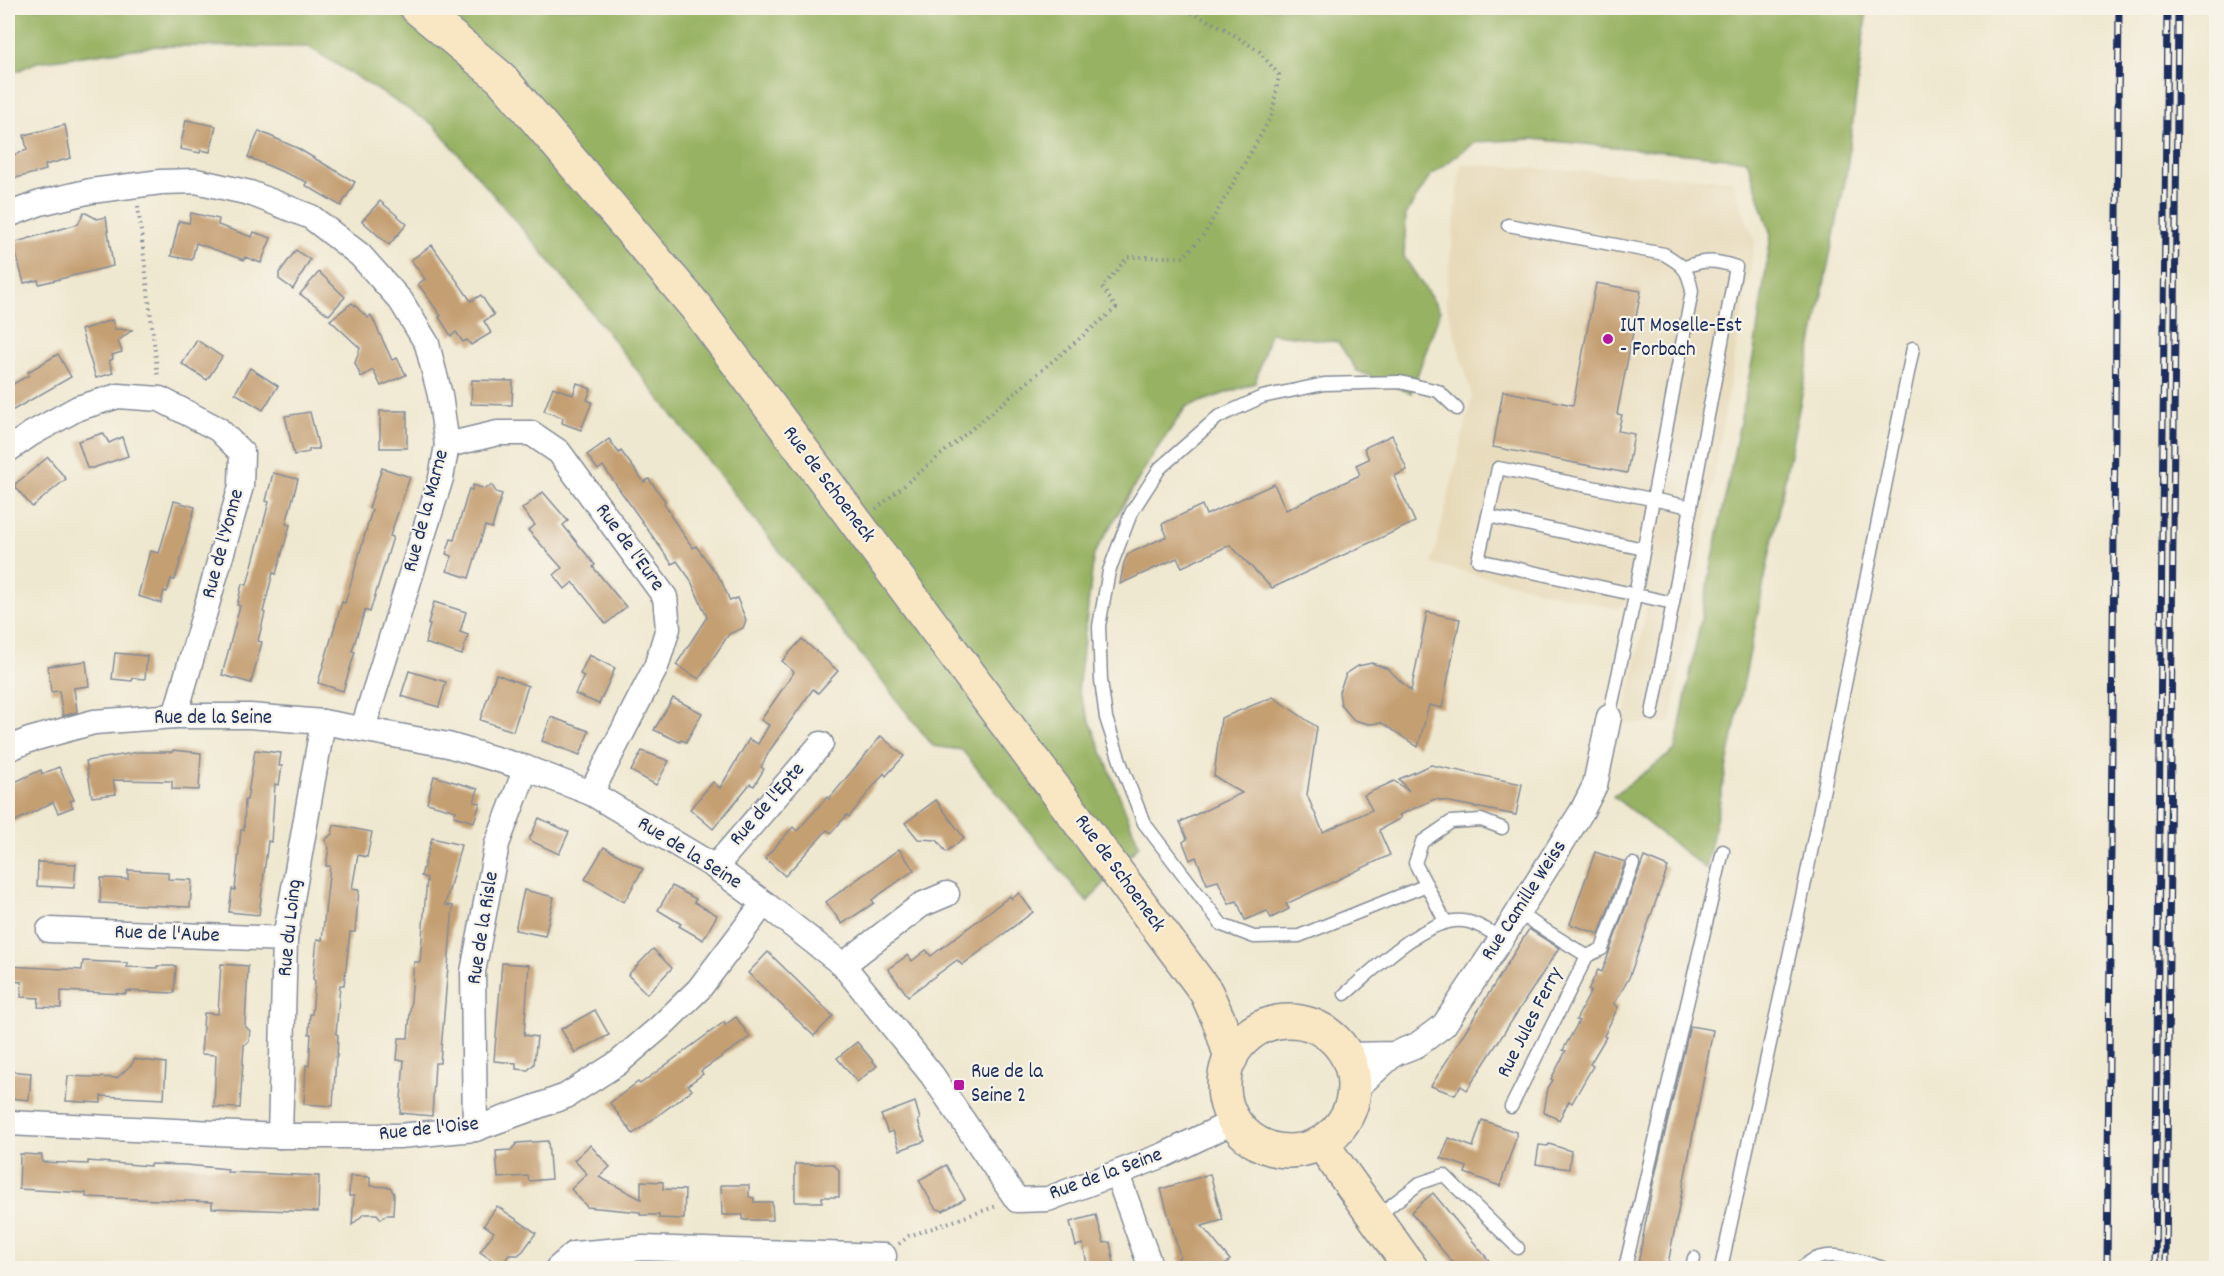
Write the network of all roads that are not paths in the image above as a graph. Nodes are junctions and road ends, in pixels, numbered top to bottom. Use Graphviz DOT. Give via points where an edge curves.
graph roads {
  1 [pos="417,8"];
  2 [pos="8,215"];
  3 [pos="1508,225"];
  4 [pos="1683,268"];
  5 [pos="1913,348"];
  6 [pos="1457,409"];
  7 [pos="447,445"];
  8 [pos="8,450"];
  9 [pos="1653,498"];
  10 [pos="1691,507"];
  11 [pos="1488,516"];
  12 [pos="1644,549"];
  13 [pos="1635,594"];
  14 [pos="1673,603"];
  15 [pos="1652,714"];
  16 [pos="175,716"];
  17 [pos="1609,717"];
  18 [pos="322,722"];
  19 [pos="363,728"];
  20 [pos="821,744"];
  21 [pos="8,749"];
  22 [pos="526,768"];
  23 [pos="591,793"];
  24 [pos="1502,828"];
  25 [pos="1723,851"];
  26 [pos="1633,864"];
  27 [pos="714,867"];
  28 [pos="1427,885"];
  29 [pos="947,894"];
  30 [pos="764,903"];
  31 [pos="1518,913"];
  32 [pos="1445,921"];
  33 [pos="49,930"];
  34 [pos="1502,938"];
  35 [pos="285,939"];
  36 [pos="1587,956"];
  37 [pos="843,965"];
  38 [pos="1206,992"];
  39 [pos="1345,994"];
  40 [pos="1267,1024"];
  41 [pos="1394,1054"];
  42 [pos="1347,1055"];
  43 [pos="1231,1058"];
  44 [pos="1353,1090"];
  45 [pos="1511,1107"];
  46 [pos="1233,1122"];
  47 [pos="8,1123"];
  48 [pos="476,1129"];
  49 [pos="280,1136"];
  50 [pos="1322,1144"];
  51 [pos="1117,1174"];
  52 [pos="1376,1217"];
  53 [pos="1518,1248"];
  54 [pos="884,1256"];
  55 [pos="558,1269"];
  56 [pos="1151,1269"];
  57 [pos="1411,1269"];
  58 [pos="1625,1269"];
  59 [pos="1721,1269"];
  60 [pos="1802,1269"];
  61 [pos="1883,1269"];
  1 -- 38 [label="main road, Rue de Schoeneck" via="501,78 695,306"];
  2 -- 7 [label="street, Rue de la Marne" via="91,191 196,181 250,193 311,217 360,255 402,301 428,345"];
  3 -- 4 [label="lane" via="1664,254"];
  4 -- 9 [label="lane" via="1689,275 1692,291"];
  4 -- 10 [label="lane" via="1700,261 1736,267"];
  5 -- 59 [label="lane" via="1803,892"];
  6 -- 28 [label="lane" via="1438,391 1400,382 1324,384 1262,397 1218,417 1160,468 1131,513 1109,571 1099,626 1106,718 1144,823 1222,925 1254,937 1299,936"];
  7 -- 19 [label="street, Rue de la Marne" via="441,478"];
  7 -- 23 [label="street, Rue de l'Eure" via="498,433 531,433 559,452 665,597 668,628 656,667"];
  8 -- 16 [label="street, Rue de l'Yonne" via="78,408 118,396 160,399 218,429 242,453 241,486"];
  9 -- 10 [label="lane"];
  9 -- 11 [label="lane" via="1498,468"];
  9 -- 12 [label="lane"];
  10 -- 14 [label="lane"];
  11 -- 12 [label="lane"];
  11 -- 13 [label="lane" via="1478,560"];
  12 -- 13 [label="lane"];
  13 -- 14 [label="lane"];
  13 -- 17 [label="lane"];
  14 -- 15 [label="lane"];
  16 -- 18 [label="street, Rue de la Seine" via="250,716"];
  16 -- 21 [label="street, Rue de la Seine" via="94,722"];
  17 -- 31 [label="street, Rue Camille Weiss" via="1595,785"];
  18 -- 19 [label="street, Rue de la Seine"];
  18 -- 35 [label="street, Rue du Loing"];
  19 -- 22 [label="street, Rue de la Seine" via="448,744"];
  20 -- 27 [label="street, Rue de l'Epte"];
  22 -- 23 [label="street, Rue de la Seine"];
  22 -- 48 [label="street, Rue de la Risle" via="497,844 473,972"];
  23 -- 27 [label="street, Rue de la Seine"];
  24 -- 28 [label="lane" via="1481,820 1451,822 1422,842 1415,863"];
  25 -- 58 [label="lane"];
  26 -- 36 [label="lane, Rue Jules Ferry" via="1602,949"];
  27 -- 30 [label="street, Rue de la Seine"];
  28 -- 32 [label="lane"];
  29 -- 37 [label="street" via="921,905"];
  30 -- 37 [label="street, Rue de la Seine"];
  30 -- 48 [label="street, Rue de l'Oise" via="699,990 618,1063 566,1096"];
  31 -- 34 [label="street, Rue Camille Weiss"];
  31 -- 36 [label="lane, Rue Jules Ferry"];
  32 -- 34 [label="lane" via="1468,921"];
  32 -- 39 [label="lane" via="1421,932"];
  33 -- 35 [label="street, Rue de l'Aube"];
  34 -- 41 [label="street, Rue Camille Weiss" via="1444,1025 1417,1045"];
  35 -- 49 [label="street, Rue du Loing"];
  36 -- 45 [label="lane, Rue Jules Ferry"];
  37 -- 51 [label="street, Rue de la Seine" via="932,1075 1017,1200 1048,1199"];
  38 -- 40 [label="main road, Rue de Schoeneck" via="1239,1014"];
  38 -- 43 [label="main road, Rue de Schoeneck"];
  40 -- 42 [label="main road" via="1286,1020 1308,1023 1334,1038"];
  40 -- 43 [label="main road" via="1244,1038"];
  41 -- 42 [label="street, Rue Camille Weiss"];
  41 -- 44 [label="street, Rue Camille Weiss"];
  42 -- 44 [label="main road"];
  43 -- 46 [label="main road" via="1226,1066 1223,1096"];
  44 -- 50 [label="main road" via="1347,1117"];
  46 -- 50 [label="main road" via="1258,1144 1289,1152 1308,1151"];
  46 -- 51 [label="street, Rue de la Seine"];
  47 -- 49 [label="street, Rue de l'Oise"];
  48 -- 49 [label="street, Rue de l'Oise" via="399,1136"];
  50 -- 52 [label="main road"];
  51 -- 56 [label="street"];
  52 -- 53 [label="lane" via="1420,1183 1444,1175"];
  52 -- 57 [label="main road"];
  54 -- 55 [label="street" via="643,1248 574,1254"];
  60 -- 61 [label="lane" via="1822,1255 1851,1258"];
}
